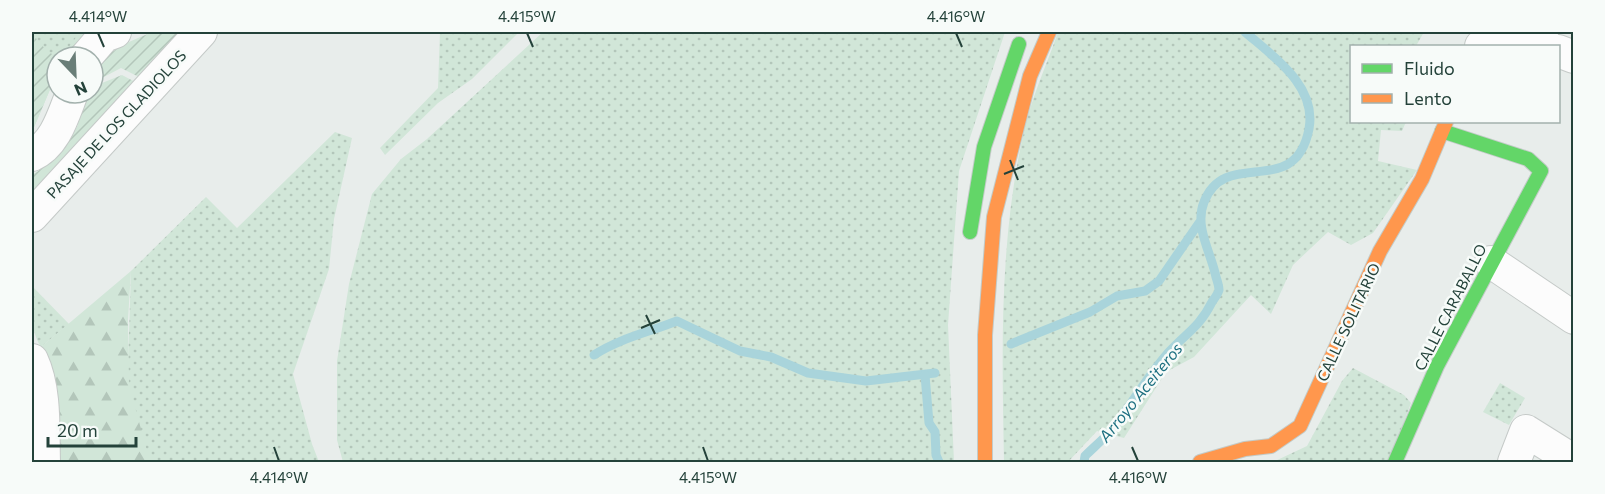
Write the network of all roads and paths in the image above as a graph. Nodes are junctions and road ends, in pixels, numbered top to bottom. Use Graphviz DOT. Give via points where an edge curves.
graph roads {
  1 [pos="115,32"];
  2 [pos="201,32"];
  3 [pos="1024,32"];
  4 [pos="1049,32"];
  5 [pos="96,45"];
  6 [pos="1483,45"];
  7 [pos="1544,45"];
  8 [pos="68,105"];
  9 [pos="1444,126"];
  10 [pos="32,155"];
  11 [pos="32,216"];
  12 [pos="970,244"];
  13 [pos="1491,262"];
  14 [pos="1574,318"];
  15 [pos="32,360"];
  16 [pos="1574,461"];
  17 [pos="44,462"];
  18 [pos="985,462"];
  19 [pos="1200,462"];
  20 [pos="1395,462"];
  21 [pos="1514,462"];
  1 -- 5 [label="street"];
  2 -- 11 [label="street, PASAJE DE LOS GLADIOLOS"];
  3 -- 12 [label="street" via="984,147"];
  4 -- 18 [label="street" via="1030,76 994,217 985,335"];
  6 -- 7 [label="street" via="1497,39 1529,40"];
  8 -- 10 [label="street" via="43,150"];
  9 -- 13 [label="street, CALLE CARABALLO" via="1528,159 1541,171"];
  9 -- 19 [label="street, CALLE SOLITARIO" via="1422,179 1380,251 1300,426 1271,446"];
  13 -- 14 [label="street"];
  13 -- 20 [label="street, CALLE CARABALLO" via="1437,366"];
  15 -- 17 [label="street" via="42,407"];
  16 -- 21 [label="street" via="1526,431"];
}
